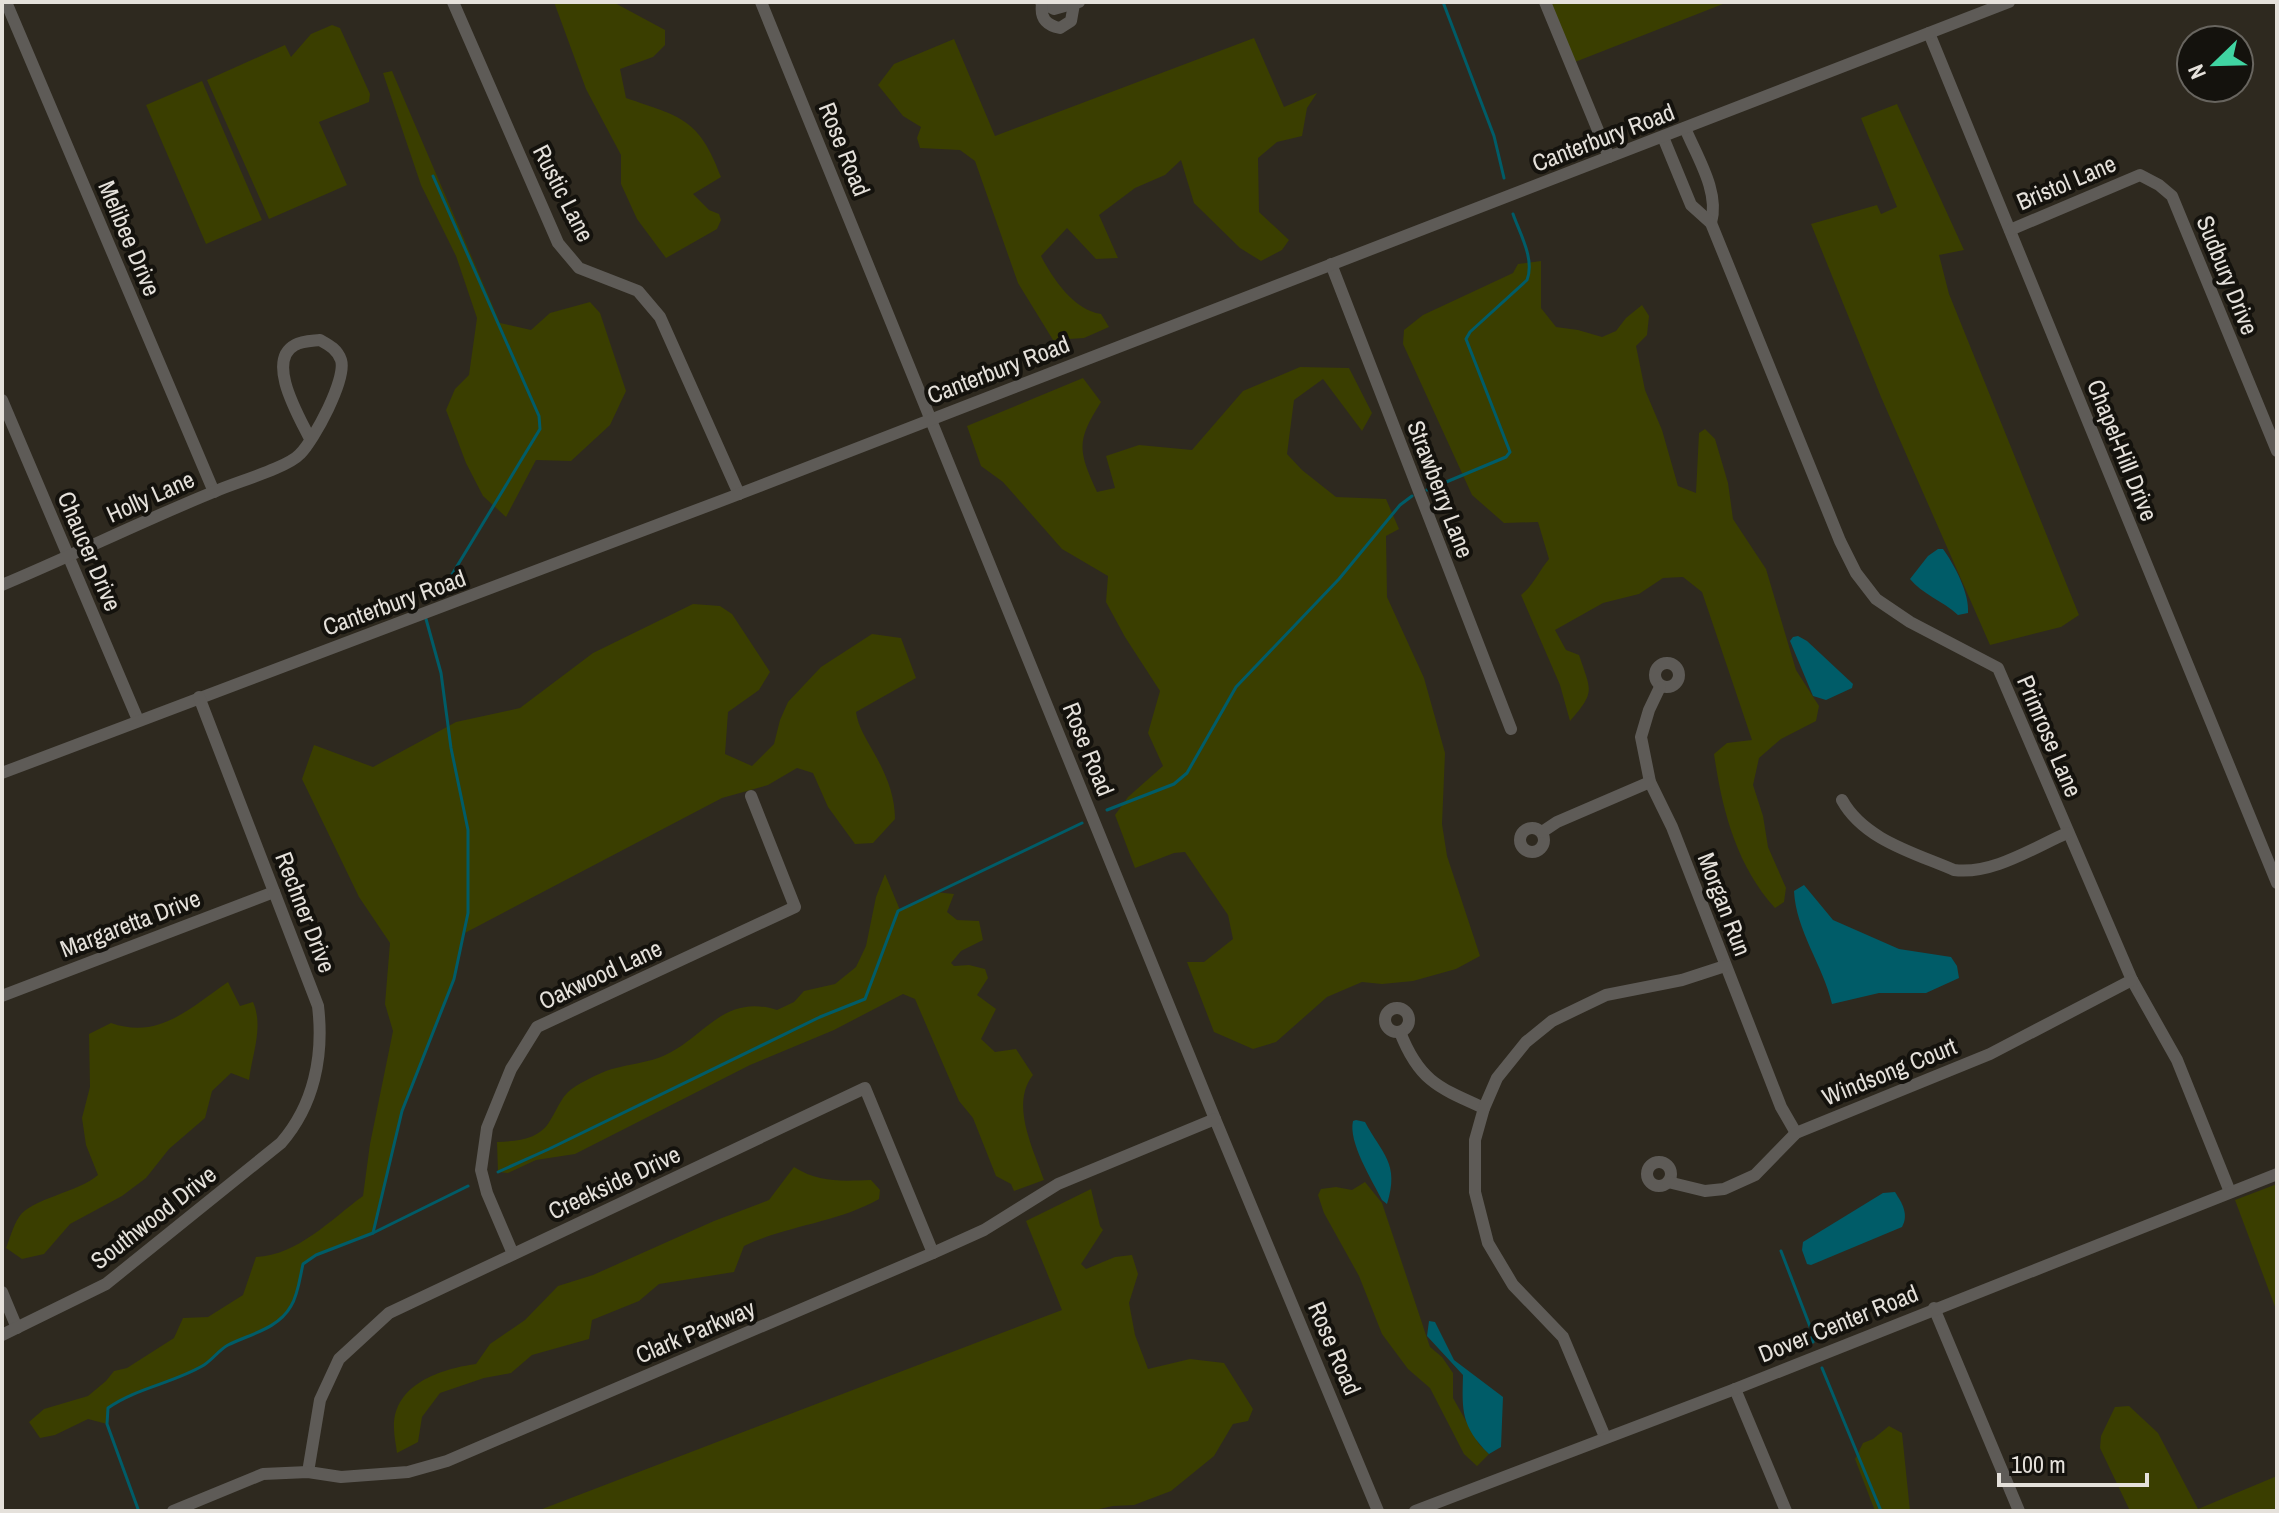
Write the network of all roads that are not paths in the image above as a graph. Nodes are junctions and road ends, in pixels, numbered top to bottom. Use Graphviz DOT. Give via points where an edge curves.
graph roads {
  1 [pos="6,2"];
  2 [pos="453,2"];
  3 [pos="761,2"];
  4 [pos="1545,2"];
  5 [pos="2009,2"];
  6 [pos="1042,3"];
  7 [pos="1077,3"];
  8 [pos="1929,33"];
  9 [pos="1685,128"];
  10 [pos="1663,137"];
  11 [pos="1609,157"];
  12 [pos="2140,175"];
  13 [pos="1711,223"];
  14 [pos="2010,230"];
  15 [pos="1331,264"];
  16 [pos="2,400"];
  17 [pos="931,418"];
  18 [pos="310,439"];
  19 [pos="2277,451"];
  20 [pos="214,492"];
  21 [pos="739,494"];
  22 [pos="68,557"];
  23 [pos="2,585"];
  24 [pos="1660,687"];
  25 [pos="199,697"];
  26 [pos="138,720"];
  27 [pos="1511,729"];
  28 [pos="2,773"];
  29 [pos="1650,782"];
  30 [pos="751,796"];
  31 [pos="1842,800"];
  32 [pos="1542,832"];
  33 [pos="2067,833"];
  34 [pos="2277,883"];
  35 [pos="274,892"];
  36 [pos="1725,966"];
  37 [pos="2132,980"];
  38 [pos="2,996"];
  39 [pos="1400,1032"];
  40 [pos="1484,1108"];
  41 [pos="1215,1119"];
  42 [pos="1796,1133"];
  43 [pos="281,1143"];
  44 [pos="2277,1174"];
  45 [pos="1668,1182"];
  46 [pos="2230,1192"];
  47 [pos="933,1253"];
  48 [pos="513,1254"];
  49 [pos="2,1292"];
  50 [pos="1934,1308"];
  51 [pos="17,1328"];
  52 [pos="2,1335"];
  53 [pos="1735,1389"];
  54 [pos="1605,1437"];
  55 [pos="308,1472"];
  56 [pos="173,1511"];
  57 [pos="1378,1511"];
  58 [pos="1415,1511"];
  59 [pos="1786,1511"];
  60 [pos="2019,1511"];
  1 -- 20 [label="street, Melibee Drive"];
  2 -- 21 [label="street, Rustic Lane" via="558,243 579,268 638,291 660,317"];
  3 -- 17 [label="street, Rose Road"];
  4 -- 11 [label="street"];
  5 -- 8 [label="street, Canterbury Road"];
  6 -- 7 [label="street" via="1054,9"];
  6 -- 7 [label="street" via="1044,20 1060,28 1071,21"];
  8 -- 9 [label="street, Canterbury Road"];
  8 -- 14 [label="street, Chapel-Hill Drive"];
  9 -- 10 [label="street, Canterbury Road"];
  9 -- 13 [label="street, Primrose Lane" via="1711,192"];
  10 -- 11 [label="street, Canterbury Road"];
  10 -- 13 [label="street, Primrose Lane" via="1691,205"];
  11 -- 15 [label="street, Canterbury Road"];
  12 -- 14 [label="street, Bristol Lane"];
  12 -- 19 [label="street, Sudbury Drive" via="2172,196"];
  13 -- 33 [label="street, Primrose Lane" via="1856,573 1876,599 1910,622 1998,668"];
  14 -- 34 [label="street, Chapel-Hill Drive"];
  15 -- 17 [label="street, Canterbury Road"];
  15 -- 27 [label="street, Strawberry Lane"];
  16 -- 22 [label="street, Chaucer Drive"];
  17 -- 21 [label="street, Canterbury Road"];
  17 -- 41 [label="street, Rose Road"];
  18 -- 18 [label="street, Holly Lane" via="286,387 283,357 293,346 320,340 334,347 342,377"];
  18 -- 20 [label="street, Holly Lane" via="300,455"];
  20 -- 22 [label="street, Holly Lane"];
  21 -- 25 [label="street, Canterbury Road"];
  22 -- 23 [label="street, Holly Lane"];
  22 -- 26 [label="street, Chaucer Drive"];
  24 -- 29 [label="street, Morgan Run" via="1641,737"];
  25 -- 26 [label="street, Canterbury Road"];
  25 -- 35 [label="street, Rechner Drive"];
  26 -- 28 [label="street, Canterbury Road"];
  29 -- 32 [label="street"];
  29 -- 36 [label="street, Morgan Run"];
  30 -- 48 [label="street, Oakwood Lane" via="795,907 537,1027 511,1069 487,1128 481,1170"];
  31 -- 33 [label="street" via="1866,829 1954,870 1969,872 1999,863"];
  33 -- 37 [label="street, Primrose Lane"];
  35 -- 38 [label="street, Margaretta Drive"];
  35 -- 43 [label="street, Rechner Drive" via="318,1006 322,1033 316,1074 298,1124"];
  36 -- 40 [label="street" via="1606,995 1552,1021 1526,1042 1497,1078"];
  36 -- 42 [label="street, Morgan Run"];
  37 -- 42 [label="street, Windsong Court" via="1990,1054"];
  37 -- 46 [label="street, Primrose Lane" via="2177,1060"];
  39 -- 40 [label="street" via="1409,1056 1427,1078"];
  40 -- 54 [label="street" via="1475,1140 1474,1181 1484,1232 1513,1285 1563,1337"];
  41 -- 47 [label="street, Clark Parkway" via="1058,1184 984,1230"];
  41 -- 57 [label="street, Rose Road"];
  42 -- 45 [label="street, Windsong Court" via="1755,1175 1724,1189 1705,1191"];
  43 -- 51 [label="street, Southwood Drive" via="106,1284"];
  44 -- 46 [label="street, Dover Center Road"];
  46 -- 50 [label="street, Dover Center Road"];
  47 -- 48 [label="street, Creekside Drive" via="865,1088"];
  47 -- 55 [label="street, Clark Parkway" via="447,1461 408,1472 341,1477"];
  48 -- 55 [label="street, Creekside Drive" via="389,1313 339,1359 320,1400"];
  49 -- 51 [label="street"];
  50 -- 53 [label="street, Dover Center Road"];
  50 -- 60 [label="street"];
  51 -- 52 [label="street, Southwood Drive"];
  53 -- 54 [label="street, Dover Center Road"];
  53 -- 59 [label="street"];
  54 -- 58 [label="street, Dover Center Road"];
  55 -- 56 [label="street, Clark Parkway" via="263,1474"];
}
